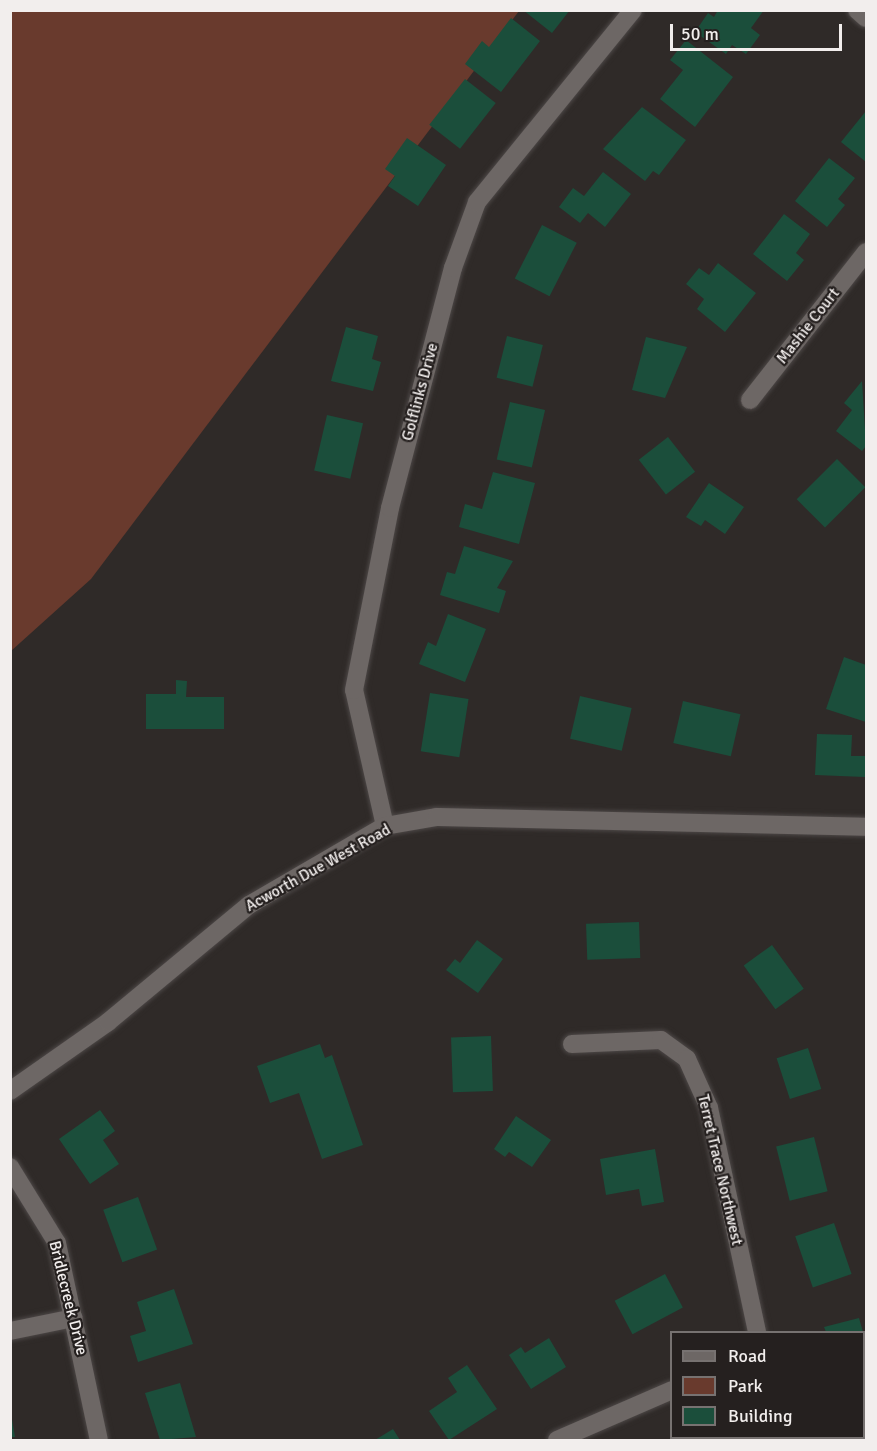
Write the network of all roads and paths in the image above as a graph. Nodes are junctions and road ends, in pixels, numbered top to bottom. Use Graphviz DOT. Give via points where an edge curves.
graph roads {
  1 [pos="633,10"];
  2 [pos="857,10"];
  3 [pos="867,18"];
  4 [pos="867,252"];
  5 [pos="750,400"];
  6 [pos="385,826"];
  7 [pos="867,827"];
  8 [pos="572,1044"];
  9 [pos="10,1091"];
  10 [pos="10,1167"];
  11 [pos="74,1318"];
  12 [pos="10,1331"];
  13 [pos="757,1331"];
  14 [pos="670,1391"];
  15 [pos="99,1440"];
  16 [pos="557,1440"];
  1 -- 6 [label="street, Golflinks Drive" via="477,202 453,268 390,508 354,690"];
  2 -- 3 [label="street"];
  4 -- 5 [label="street, Mashie Court"];
  6 -- 7 [label="street, Acworth Due West Road" via="438,817"];
  6 -- 9 [label="street, Acworth Due West Road" via="249,905 108,1022"];
  8 -- 13 [label="street, Terret Trace Northwest" via="661,1040 687,1059 709,1108"];
  10 -- 11 [label="street, Bridlecreek Drive" via="57,1242"];
  11 -- 12 [label="street"];
  11 -- 15 [label="street, Bridlecreek Drive"];
  14 -- 16 [label="street"];
}
